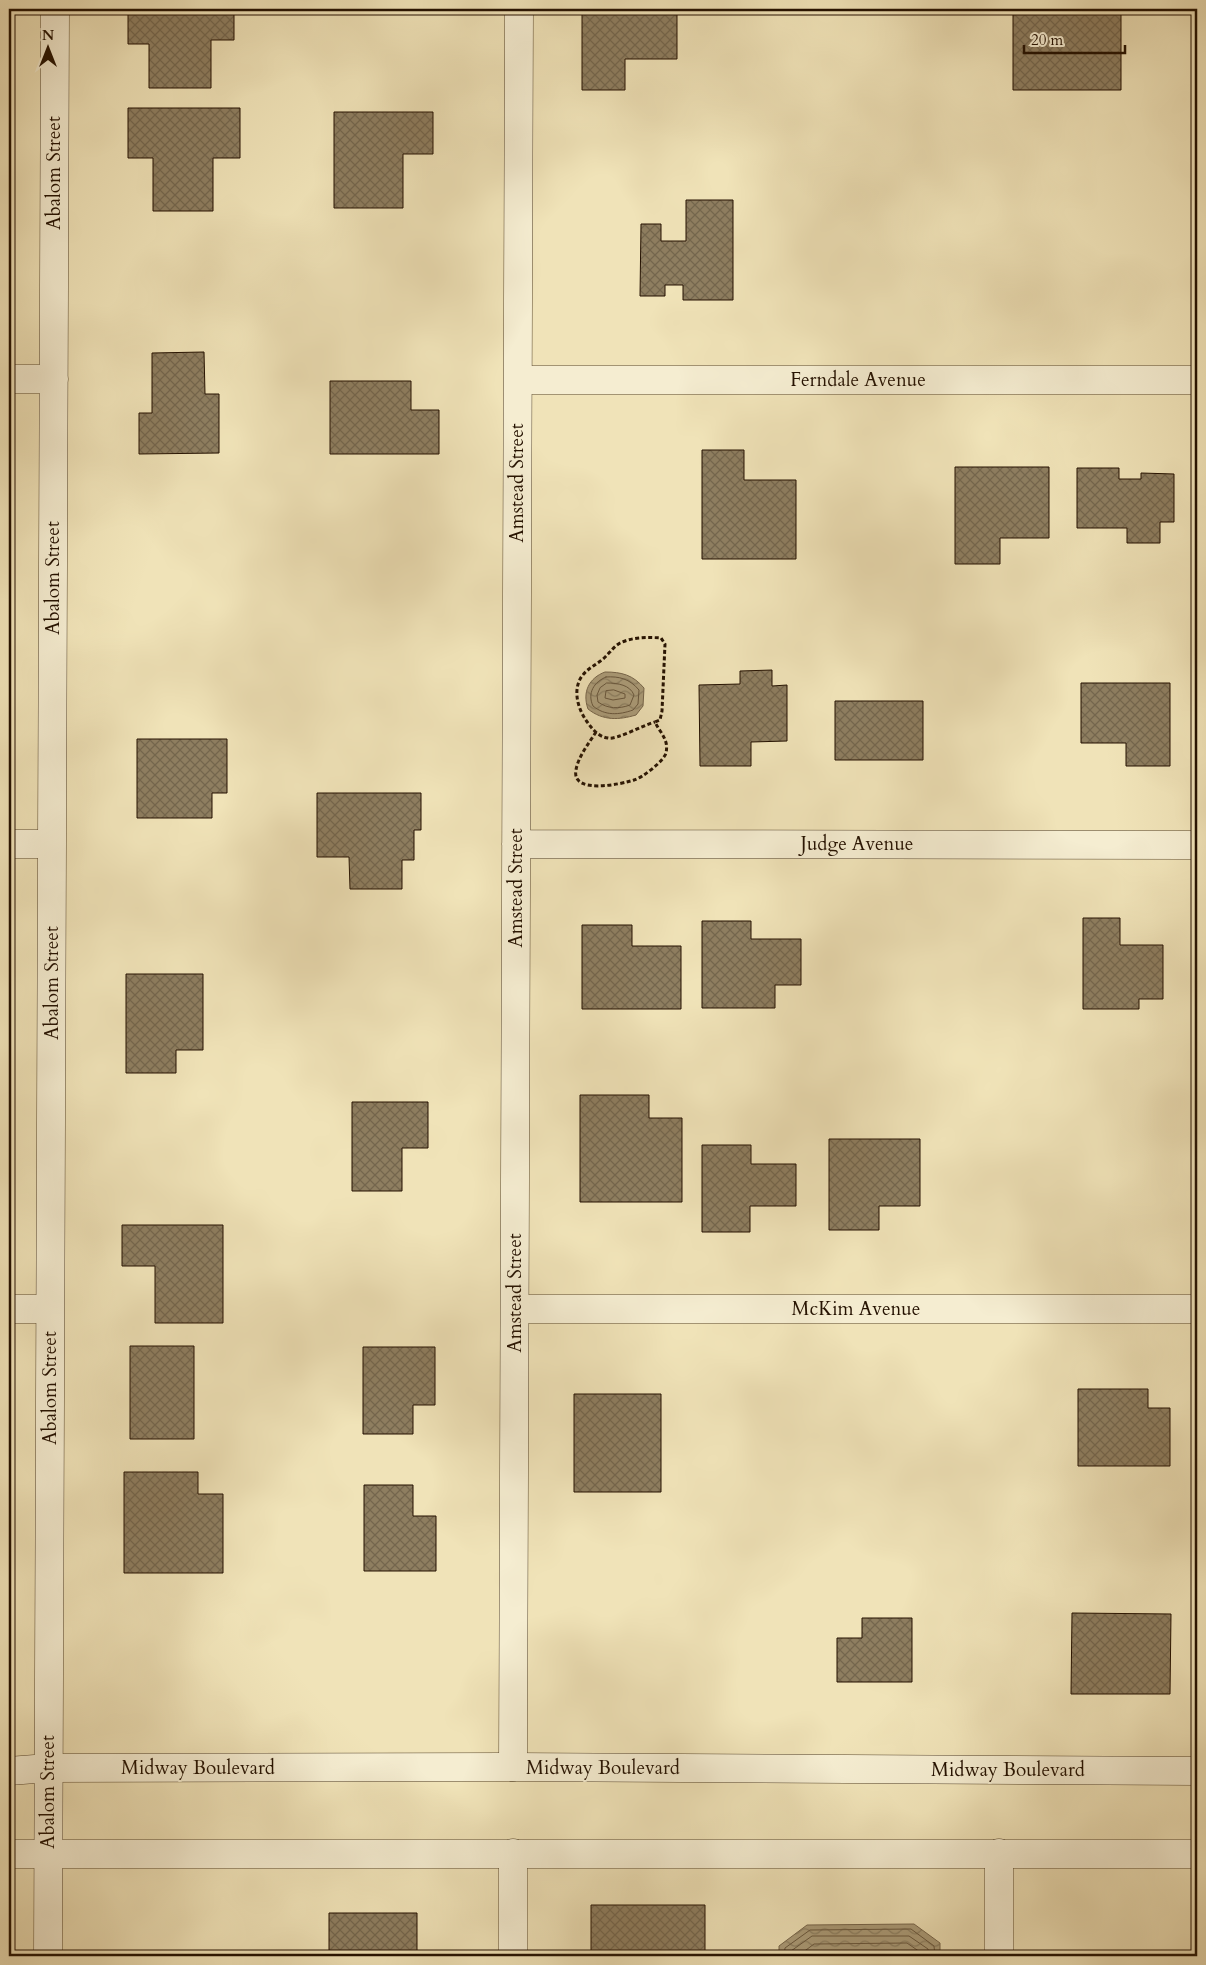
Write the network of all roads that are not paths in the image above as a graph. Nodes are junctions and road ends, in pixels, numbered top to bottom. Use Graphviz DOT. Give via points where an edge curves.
graph roads {
  1 [pos="55,9"];
  2 [pos="519,9"];
  3 [pos="9,380"];
  4 [pos="54,380"];
  5 [pos="518,380"];
  6 [pos="1197,380"];
  7 [pos="9,844"];
  8 [pos="52,844"];
  9 [pos="516,844"];
  10 [pos="1197,845"];
  11 [pos="9,1309"];
  12 [pos="50,1309"];
  13 [pos="515,1309"];
  14 [pos="1197,1309"];
  15 [pos="513,1767"];
  16 [pos="48,1768"];
  17 [pos="9,1771"];
  18 [pos="1197,1771"];
  19 [pos="513,1853"];
  20 [pos="999,1853"];
  21 [pos="9,1854"];
  22 [pos="48,1854"];
  23 [pos="1197,1854"];
  24 [pos="48,1956"];
  25 [pos="513,1956"];
  26 [pos="999,1956"];
  1 -- 4 [label="street, Abalom Street"];
  2 -- 5 [label="street, Amstead Street"];
  3 -- 4 [label="street"];
  4 -- 8 [label="street, Abalom Street"];
  5 -- 6 [label="street, Ferndale Avenue"];
  5 -- 9 [label="street, Amstead Street"];
  7 -- 8 [label="street"];
  8 -- 12 [label="street, Abalom Street"];
  9 -- 10 [label="street, Judge Avenue"];
  9 -- 13 [label="street, Amstead Street"];
  11 -- 12 [label="street"];
  12 -- 16 [label="street, Abalom Street"];
  13 -- 14 [label="street, McKim Avenue"];
  13 -- 15 [label="street, Amstead Street"];
  15 -- 16 [label="street, Midway Boulevard"];
  15 -- 18 [label="street, Midway Boulevard"];
  16 -- 17 [label="street, Midway Boulevard"];
  16 -- 22 [label="street, Abalom Street"];
  19 -- 20 [label="street"];
  19 -- 22 [label="street"];
  19 -- 25 [label="street"];
  20 -- 23 [label="street"];
  20 -- 26 [label="street"];
  21 -- 22 [label="street"];
  22 -- 24 [label="street, Abalom Street"];
}
